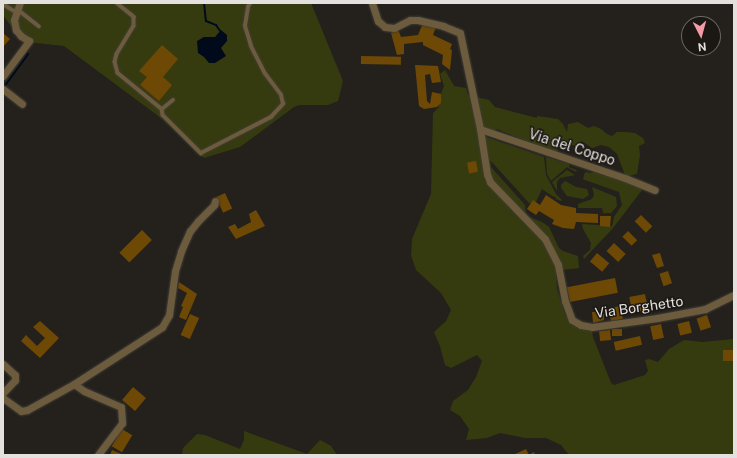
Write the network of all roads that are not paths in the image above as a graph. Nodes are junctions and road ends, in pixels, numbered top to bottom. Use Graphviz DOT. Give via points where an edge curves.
graph roads {
  1 [pos="117,3"];
  2 [pos="250,3"];
  3 [pos="372,3"];
  4 [pos="3,4"];
  5 [pos="17,8"];
  6 [pos="39,26"];
  7 [pos="3,76"];
  8 [pos="3,89"];
  9 [pos="173,100"];
  10 [pos="22,104"];
  11 [pos="162,109"];
  12 [pos="480,129"];
  13 [pos="655,190"];
  14 [pos="215,201"];
  15 [pos="734,295"];
  16 [pos="3,364"];
  17 [pos="74,384"];
  18 [pos="3,393"];
  19 [pos="3,398"];
  20 [pos="98,455"];
  1 -- 11 [label="lane" via="134,18 134,26 117,54 115,62 118,72"];
  2 -- 11 [label="lane" via="245,26 251,46 265,74 281,95 283,104 271,116 201,153 164,115"];
  3 -- 12 [label="street, Via Borghetto" via="378,21 385,27 394,28 410,20 418,20 460,33"];
  4 -- 5 [label="lane"];
  5 -- 6 [label="lane"];
  5 -- 7 [label="street" via="14,20 16,30 29,41"];
  8 -- 10 [label="street"];
  9 -- 11 [label="lane"];
  12 -- 13 [label="street, Via del Coppo"];
  12 -- 15 [label="street, Via Borghetto" via="490,182 545,239 558,265 569,314 577,323 592,327 690,313 713,307"];
  14 -- 17 [label="street" via="198,221 181,251 166,322"];
  16 -- 18 [label="street" via="15,375 15,380"];
  17 -- 19 [label="street" via="27,410 21,411"];
  17 -- 20 [label="street" via="121,407 122,424"];
}
